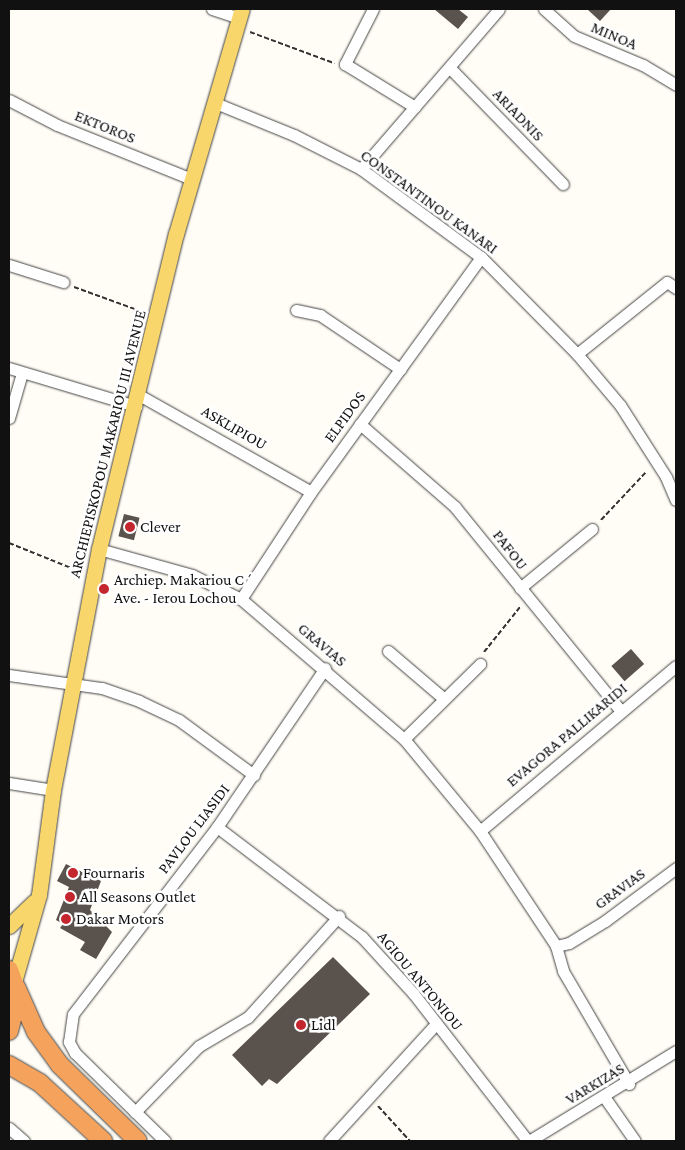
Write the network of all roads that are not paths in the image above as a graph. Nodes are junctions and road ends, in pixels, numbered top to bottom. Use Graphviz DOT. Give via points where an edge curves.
graph roads {
  1 [pos="212,9"];
  2 [pos="373,9"];
  3 [pos="499,9"];
  4 [pos="544,9"];
  5 [pos="239,18"];
  6 [pos="450,68"];
  7 [pos="676,85"];
  8 [pos="9,100"];
  9 [pos="213,102"];
  10 [pos="415,107"];
  11 [pos="361,169"];
  12 [pos="191,179"];
  13 [pos="563,184"];
  14 [pos="481,257"];
  15 [pos="9,265"];
  16 [pos="63,282"];
  17 [pos="672,285"];
  18 [pos="296,310"];
  19 [pos="577,354"];
  20 [pos="9,368"];
  21 [pos="400,369"];
  22 [pos="22,373"];
  23 [pos="137,400"];
  24 [pos="9,418"];
  25 [pos="360,424"];
  26 [pos="311,492"];
  27 [pos="676,500"];
  28 [pos="592,529"];
  29 [pos="99,549"];
  30 [pos="520,588"];
  31 [pos="240,599"];
  32 [pos="388,651"];
  33 [pos="480,664"];
  34 [pos="676,666"];
  35 [pos="325,668"];
  36 [pos="9,675"];
  37 [pos="71,686"];
  38 [pos="444,698"];
  39 [pos="620,710"];
  40 [pos="404,739"];
  41 [pos="254,775"];
  42 [pos="9,782"];
  43 [pos="53,790"];
  44 [pos="217,827"];
  45 [pos="480,831"];
  46 [pos="676,868"];
  47 [pos="40,895"];
  48 [pos="339,916"];
  49 [pos="9,926"];
  50 [pos="556,946"];
  51 [pos="13,979"];
  52 [pos="436,1024"];
  53 [pos="9,1030"];
  54 [pos="676,1051"];
  55 [pos="9,1065"];
  56 [pos="629,1084"];
  57 [pos="604,1098"];
  58 [pos="135,1112"];
  59 [pos="9,1128"];
  60 [pos="24,1141"];
  61 [pos="103,1141"];
  62 [pos="138,1141"];
  63 [pos="165,1141"];
  64 [pos="329,1141"];
  65 [pos="529,1141"];
  66 [pos="635,1141"];
  1 -- 5 [label="street"];
  2 -- 10 [label="street" via="346,61 349,70"];
  3 -- 6 [label="street"];
  4 -- 7 [label="street, MINOA" via="574,36 643,66"];
  5 -- 9 [label="main road, ARCHIEPISKOPOU MAKARIOU III AVENUE"];
  6 -- 10 [label="street"];
  6 -- 13 [label="street, ARIADNIS"];
  8 -- 12 [label="street, EKTOROS" via="57,125"];
  9 -- 11 [label="street, CONSTANTINOU KANARI" via="294,135"];
  9 -- 12 [label="main road, ARCHIEPISKOPOU MAKARIOU III AVENUE"];
  10 -- 11 [label="street"];
  11 -- 14 [label="street, CONSTANTINOU KANARI"];
  12 -- 23 [label="main road, ARCHIEPISKOPOU MAKARIOU III AVENUE"];
  14 -- 19 [label="street, CONSTANTINOU KANARI"];
  14 -- 21 [label="street, ELPIDOS"];
  15 -- 16 [label="street"];
  17 -- 19 [label="street"];
  18 -- 21 [label="street" via="320,315"];
  19 -- 27 [label="street, CONSTANTINOU KANARI" via="620,405"];
  20 -- 22 [label="street, ASKLIPIOU"];
  21 -- 25 [label="street, ELPIDOS"];
  22 -- 23 [label="street, ASKLIPIOU"];
  22 -- 24 [label="street"];
  23 -- 26 [label="street, ASKLIPIOU"];
  23 -- 29 [label="main road, ARCHIEPISKOPOU MAKARIOU III AVENUE"];
  25 -- 26 [label="street, ELPIDOS"];
  25 -- 30 [label="street, PAFOU" via="455,507"];
  26 -- 31 [label="street, ELPIDOS"];
  28 -- 30 [label="street"];
  29 -- 31 [label="street, GRAVIAS" via="192,575"];
  29 -- 37 [label="main road, ARCHIEPISKOPOU MAKARIOU III AVENUE"];
  30 -- 39 [label="street, PAFOU"];
  31 -- 35 [label="street, GRAVIAS"];
  32 -- 38 [label="street"];
  33 -- 38 [label="street"];
  34 -- 39 [label="street, EVAGORA PALLIKARIDI"];
  35 -- 40 [label="street, GRAVIAS"];
  35 -- 41 [label="street, PAVLOU LIASIDI"];
  36 -- 37 [label="street"];
  37 -- 41 [label="street" via="102,688 171,716"];
  37 -- 43 [label="main road, ARCHIEPISKOPOU MAKARIOU III AVENUE"];
  38 -- 40 [label="street"];
  39 -- 45 [label="street, EVAGORA PALLIKARIDI"];
  40 -- 45 [label="street, GRAVIAS"];
  41 -- 44 [label="street, PAVLOU LIASIDI"];
  42 -- 43 [label="street"];
  43 -- 47 [label="main road, ARCHIEPISKOPOU MAKARIOU III AVENUE"];
  44 -- 48 [label="street, AGIOU ANTONIOU"];
  44 -- 58 [label="street, PAVLOU LIASIDI" via="71,1020 69,1042 75,1053"];
  45 -- 50 [label="street, GRAVIAS"];
  46 -- 50 [label="street, GRAVIAS" via="604,921 569,943"];
  47 -- 49 [label="main road"];
  47 -- 51 [label="main road, ARCHIEPISKOPOU MAKARIOU III AVENUE"];
  48 -- 52 [label="street, AGIOU ANTONIOU" via="390,965"];
  48 -- 58 [label="street" via="248,1017 199,1046"];
  50 -- 56 [label="street, GRAVIAS" via="563,971"];
  51 -- 53 [label="highway" via="16,1014"];
  51 -- 62 [label="highway" via="36,1032 59,1064"];
  52 -- 64 [label="street"];
  52 -- 65 [label="street, AGIOU ANTONIOU"];
  54 -- 56 [label="street, VARKIZAS"];
  55 -- 61 [label="highway" via="40,1083"];
  56 -- 57 [label="street, VARKIZAS"];
  57 -- 65 [label="street, VARKIZAS"];
  57 -- 66 [label="street"];
  58 -- 63 [label="street, PAVLOU LIASIDI"];
  59 -- 60 [label="street"];
}
